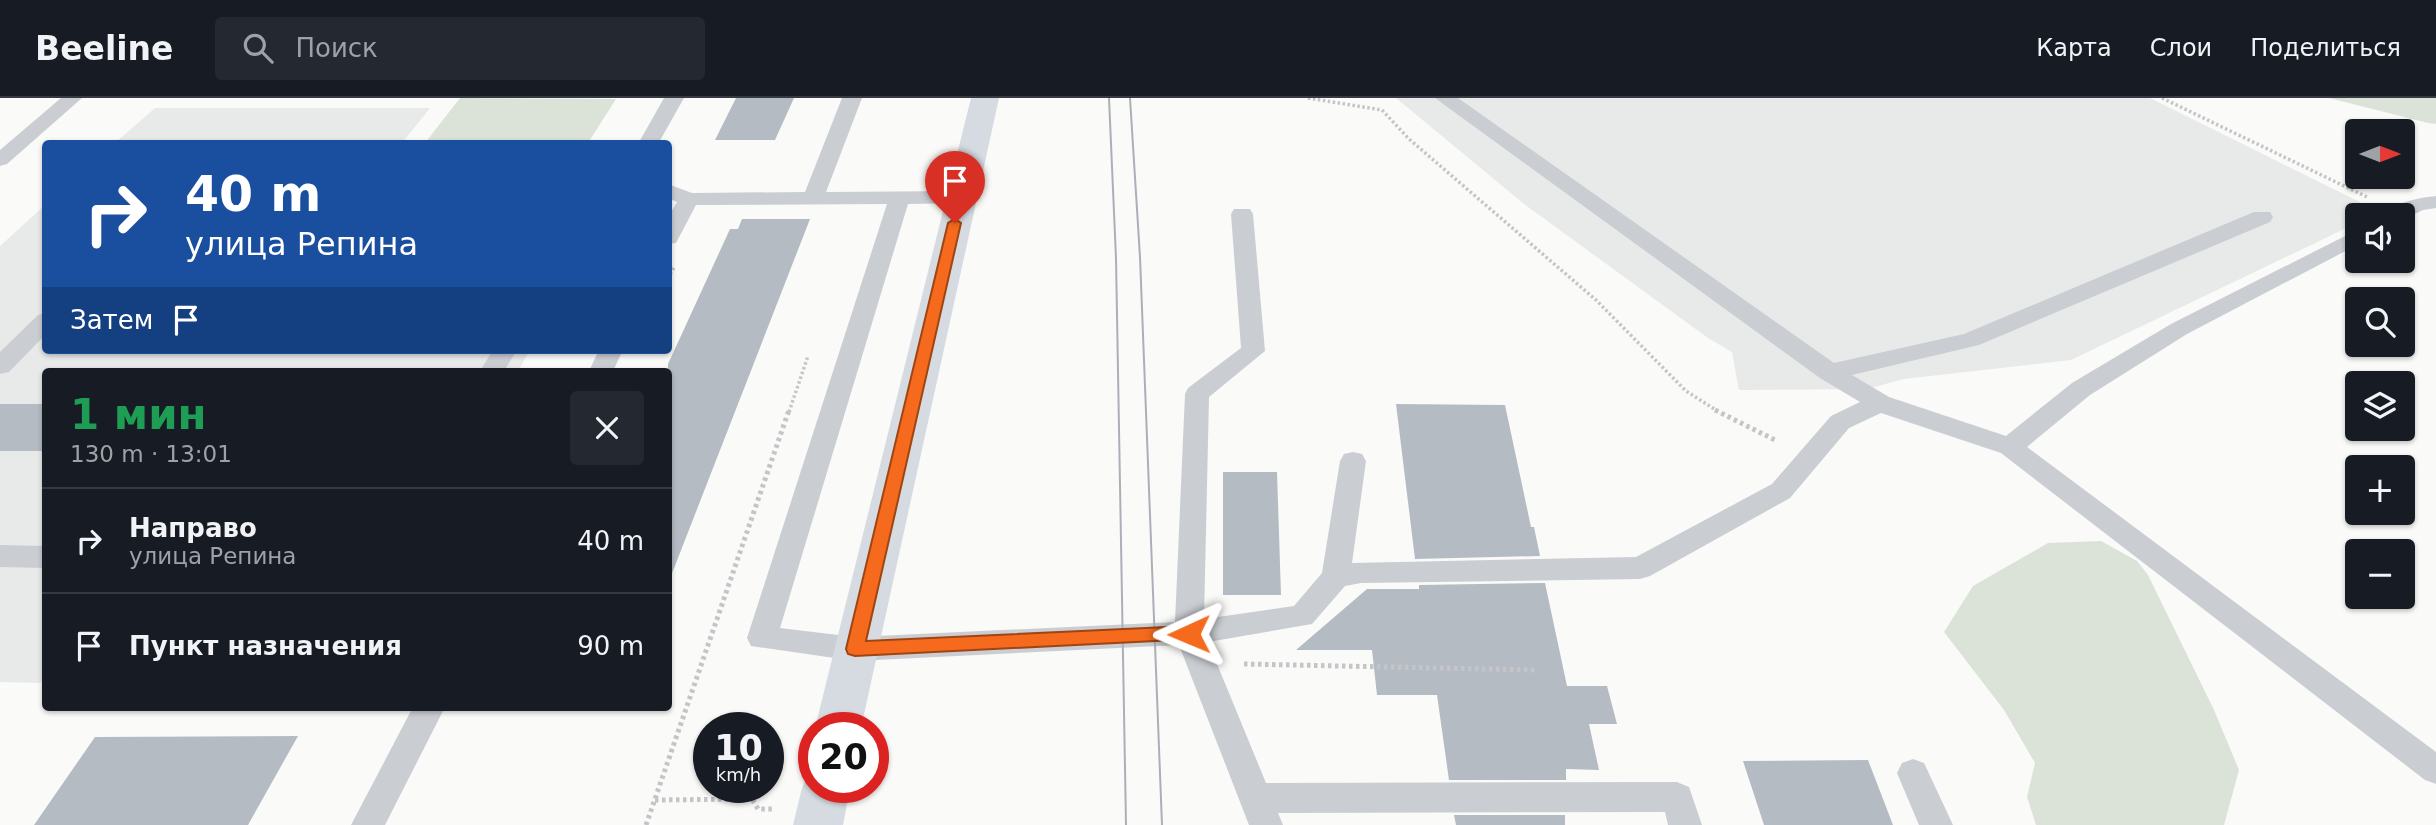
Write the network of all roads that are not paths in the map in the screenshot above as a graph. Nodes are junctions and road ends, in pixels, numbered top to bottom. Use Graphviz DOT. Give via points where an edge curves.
graph roads {
  1 [pos="72,98"];
  2 [pos="674,98"];
  3 [pos="852,98"];
  4 [pos="985,98"];
  5 [pos="1446,98"];
  6 [pos="650,140"];
  7 [pos="0,160"];
  8 [pos="672,192"];
  9 [pos="813,197"];
  10 [pos="900,197"];
  11 [pos="961,197"];
  12 [pos="689,199"];
  13 [pos="2436,202"];
  14 [pos="2415,206"];
  15 [pos="1242,214"];
  16 [pos="2262,217"];
  17 [pos="672,231"];
  18 [pos="2345,242"];
  19 [pos="42,324"];
  20 [pos="0,366"];
  21 [pos="1829,372"];
  22 [pos="1880,403"];
  23 [pos="2010,447"];
  24 [pos="1353,461"];
  25 [pos="0,556"];
  26 [pos="42,557"];
  27 [pos="1336,577"];
  28 [pos="1189,634"];
  29 [pos="855,649"];
  30 [pos="427,711"];
  31 [pos="841,712"];
  32 [pos="2436,770"];
  33 [pos="1913,773"];
  34 [pos="1261,811"];
  35 [pos="368,825"];
  36 [pos="1685,825"];
  37 [pos="1936,825"];
  1 -- 7 [label="lane"];
  2 -- 6 [label="lane"];
  3 -- 9 [label="lane"];
  4 -- 11 [label="street"];
  5 -- 21 [label="lane"];
  8 -- 12 [label="lane"];
  9 -- 10 [label="lane"];
  9 -- 12 [label="lane"];
  10 -- 11 [label="lane"];
  10 -- 29 [label="lane" via="762,639"];
  11 -- 29 [label="street"];
  12 -- 17 [label="lane"];
  13 -- 14 [label="lane"];
  15 -- 28 [label="lane" via="1253,351 1197,394"];
  16 -- 21 [label="lane" via="1971,340"];
  18 -- 23 [label="lane" via="2179,329 2081,389"];
  19 -- 20 [label="lane"];
  21 -- 22 [label="lane"];
  22 -- 23 [label="lane"];
  22 -- 27 [label="lane" via="1840,422 1781,491 1640,568 1361,572"];
  23 -- 32 [label="lane"];
  24 -- 27 [label="lane"];
  25 -- 26 [label="lane"];
  27 -- 28 [label="lane" via="1302,616"];
  28 -- 29 [label="lane"];
  28 -- 34 [label="lane"];
  29 -- 31 [label="street"];
  30 -- 35 [label="lane"];
  33 -- 37 [label="lane"];
  34 -- 36 [label="lane" via="1677,797"];
}
